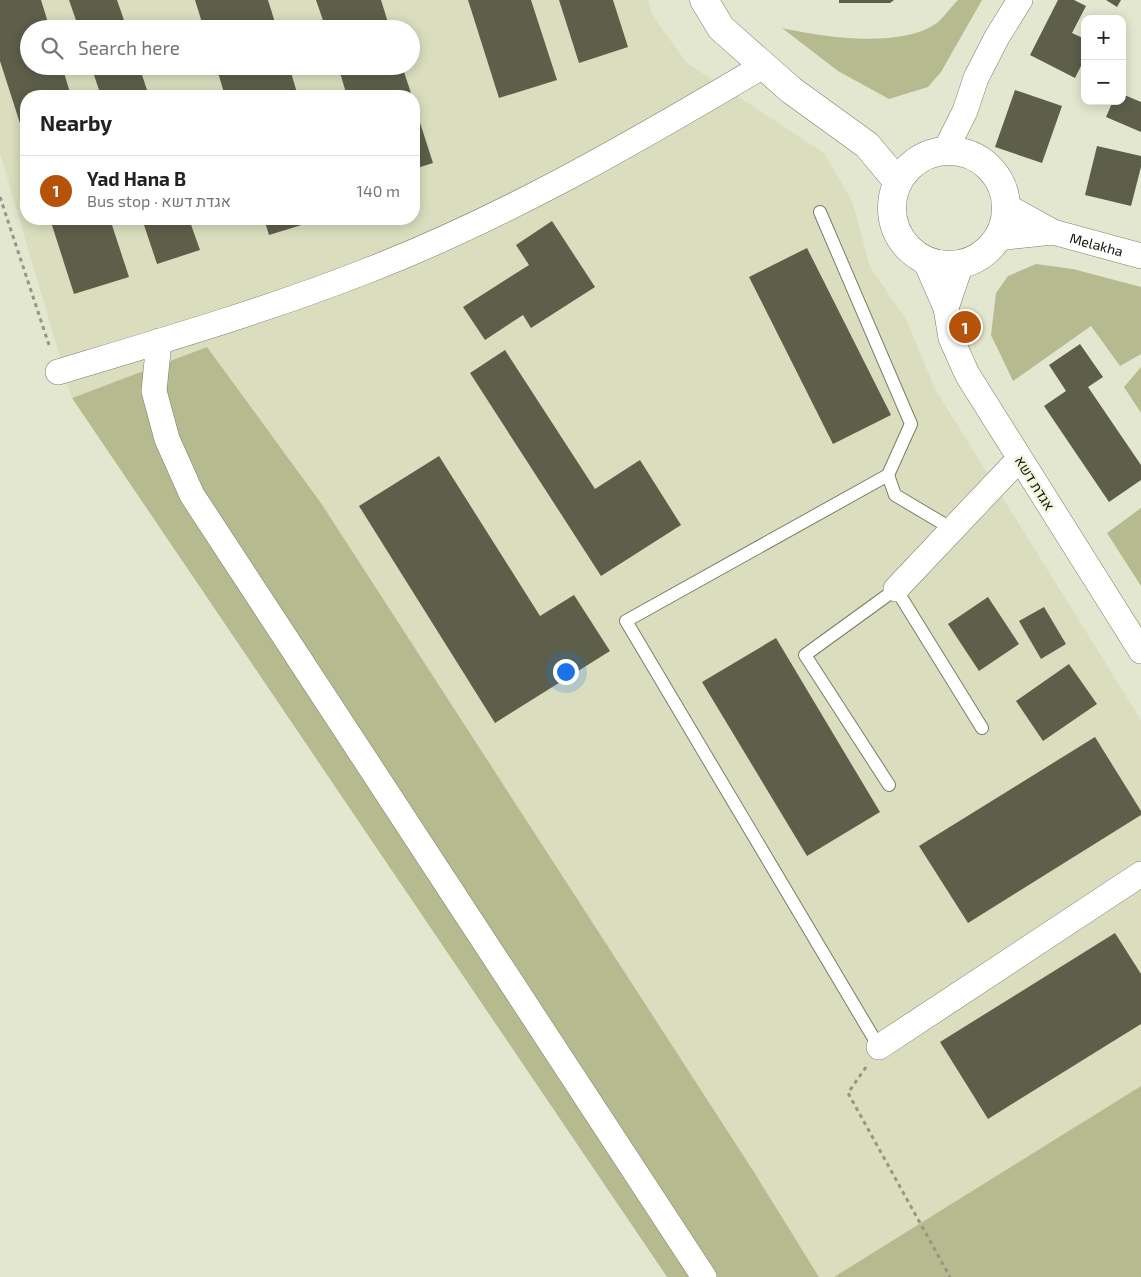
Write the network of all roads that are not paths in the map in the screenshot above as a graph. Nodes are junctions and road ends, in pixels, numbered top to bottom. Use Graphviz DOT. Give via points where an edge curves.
graph roads {
  1 [pos="704,0"];
  2 [pos="1020,0"];
  3 [pos="764,66"];
  4 [pos="867,145"];
  5 [pos="955,152"];
  6 [pos="918,161"];
  7 [pos="898,182"];
  8 [pos="1006,206"];
  9 [pos="820,212"];
  10 [pos="1053,232"];
  11 [pos="997,238"];
  12 [pos="1141,256"];
  13 [pos="925,260"];
  14 [pos="961,264"];
  15 [pos="946,308"];
  16 [pos="159,341"];
  17 [pos="58,372"];
  18 [pos="1019,459"];
  19 [pos="888,475"];
  20 [pos="954,530"];
  21 [pos="896,589"];
  22 [pos="1141,651"];
  23 [pos="982,728"];
  24 [pos="889,785"];
  25 [pos="1141,874"];
  26 [pos="879,1047"];
  27 [pos="704,1277"];
  1 -- 3 [label="street" via="721,28"];
  2 -- 5 [label="street" via="980,70"];
  3 -- 4 [label="street" via="791,90"];
  3 -- 16 [label="street" via="662,126 455,233 365,272"];
  4 -- 6 [label="street"];
  4 -- 7 [label="street"];
  5 -- 6 [label="street" via="926,155"];
  5 -- 8 [label="street" via="982,161 996,175"];
  6 -- 7 [label="street"];
  7 -- 13 [label="street" via="892,199 899,235 910,250"];
  8 -- 10 [label="street, Melakha"];
  8 -- 11 [label="street" via="1002,230"];
  9 -- 19 [label="lane" via="911,424"];
  10 -- 11 [label="street, Melakha"];
  10 -- 12 [label="street, Melakha"];
  11 -- 14 [label="street" via="993,246 978,258"];
  13 -- 14 [label="street" via="943,265"];
  13 -- 15 [label="street, אגדת דשא"];
  14 -- 15 [label="street, אגדת דשא"];
  15 -- 18 [label="street, אגדת דשא" via="951,338 966,374"];
  16 -- 17 [label="street"];
  16 -- 27 [label="street" via="154,391 167,439 192,495"];
  18 -- 20 [label="street"];
  18 -- 22 [label="street, אגדת דשא"];
  19 -- 20 [label="lane" via="895,495"];
  19 -- 26 [label="lane" via="626,621"];
  20 -- 21 [label="street"];
  21 -- 23 [label="lane"];
  21 -- 24 [label="lane" via="805,654"];
  25 -- 26 [label="street"];
}
